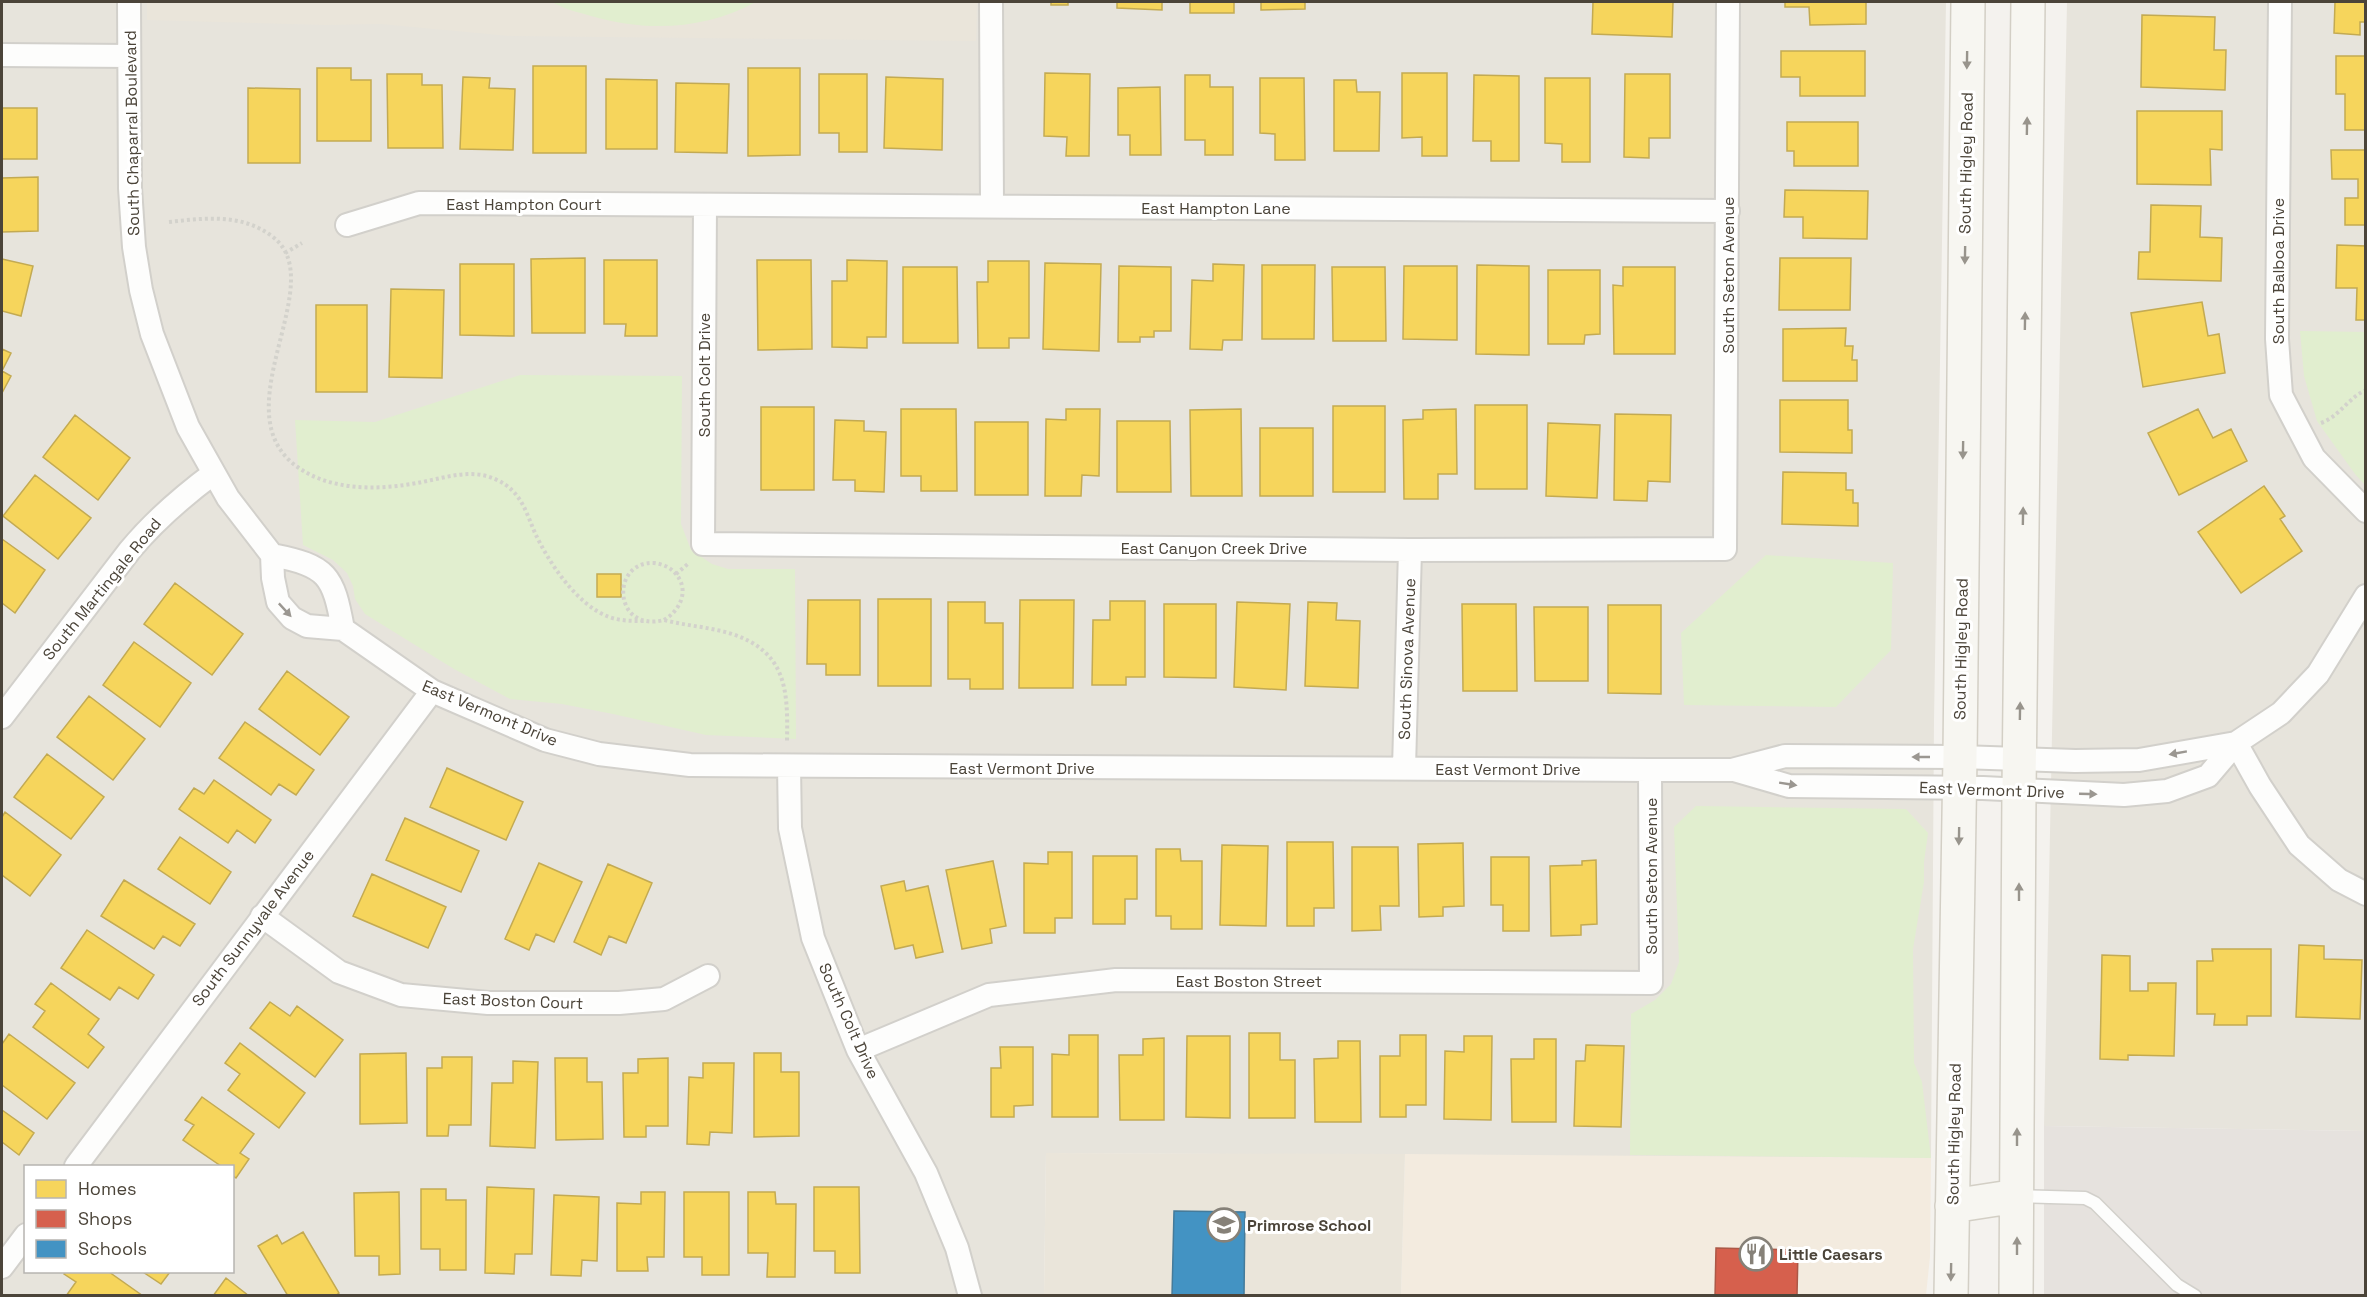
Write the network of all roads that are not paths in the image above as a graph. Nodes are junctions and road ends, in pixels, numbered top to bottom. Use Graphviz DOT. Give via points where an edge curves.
graph roads {
  1 [pos="129,2"];
  2 [pos="991,2"];
  3 [pos="1728,2"];
  4 [pos="1968,2"];
  5 [pos="2028,2"];
  6 [pos="2280,2"];
  7 [pos="2,56"];
  8 [pos="129,56"];
  9 [pos="705,206"];
  10 [pos="992,206"];
  11 [pos="1728,211"];
  12 [pos="347,225"];
  13 [pos="214,473"];
  14 [pos="2366,511"];
  15 [pos="704,544"];
  16 [pos="1725,549"];
  17 [pos="1410,550"];
  18 [pos="272,555"];
  19 [pos="2366,596"];
  20 [pos="343,629"];
  21 [pos="432,691"];
  22 [pos="2,717"];
  23 [pos="2236,742"];
  24 [pos="789,767"];
  25 [pos="1404,768"];
  26 [pos="1650,770"];
  27 [pos="1732,770"];
  28 [pos="1960,772"];
  29 [pos="2020,774"];
  30 [pos="2366,894"];
  31 [pos="262,916"];
  32 [pos="708,976"];
  33 [pos="1651,982"];
  34 [pos="858,1050"];
  35 [pos="77,1165"];
  36 [pos="2017,1196"];
  37 [pos="1952,1206"];
  38 [pos="24,1238"];
  39 [pos="2,1267"];
  40 [pos="970,1296"];
  41 [pos="1951,1296"];
  42 [pos="2016,1296"];
  43 [pos="2195,1296"];
  1 -- 8 [label="street, South Chaparral Boulevard"];
  2 -- 10 [label="street"];
  3 -- 11 [label="street, South Seton Avenue"];
  4 -- 28 [label="main road, South Higley Road, one-way"];
  29 -- 5 [label="main road, one-way"];
  6 -- 14 [label="street, South Balboa Drive" via="2277,339 2281,395 2314,458"];
  7 -- 8 [label="street"];
  8 -- 13 [label="street, South Chaparral Boulevard" via="131,212 141,290 152,334 188,427"];
  9 -- 10 [label="street, East Hampton Lane"];
  9 -- 12 [label="street, East Hampton Court" via="419,203"];
  9 -- 15 [label="street, South Colt Drive"];
  10 -- 11 [label="street, East Hampton Lane"];
  11 -- 16 [label="street, South Seton Avenue"];
  13 -- 18 [label="street" via="228,498"];
  13 -- 22 [label="street, South Martingale Road" via="177,501 137,541"];
  15 -- 17 [label="street, East Canyon Creek Drive"];
  16 -- 17 [label="street, East Canyon Creek Drive"];
  17 -- 25 [label="street, South Sinova Avenue"];
  18 -- 20 [label="street" via="317,567 332,583"];
  18 -- 20 [label="street, one-way" via="278,602 292,618 307,626"];
  19 -- 23 [label="street, East Vermont Drive" via="2318,674 2281,712"];
  20 -- 21 [label="street, East Vermont Drive"];
  21 -- 24 [label="street, East Vermont Drive" via="545,740 599,754 690,765"];
  21 -- 31 [label="street, South Sunnyvale Avenue"];
  23 -- 29 [label="street, East Vermont Drive, one-way" via="2139,760 2075,761"];
  29 -- 23 [label="street, East Vermont Drive, one-way" via="2124,795 2167,791 2208,776"];
  23 -- 30 [label="street" via="2299,845 2339,880"];
  24 -- 25 [label="street, East Vermont Drive"];
  24 -- 34 [label="street, South Colt Drive" via="790,828 813,938"];
  25 -- 26 [label="street, East Vermont Drive"];
  26 -- 27 [label="street, East Vermont Drive"];
  26 -- 33 [label="street, South Seton Avenue"];
  28 -- 27 [label="street, East Vermont Drive, one-way" via="1785,756"];
  27 -- 28 [label="street, East Vermont Drive, one-way" via="1789,786"];
  28 -- 29 [label="street, East Vermont Drive"];
  28 -- 29 [label="street, East Vermont Drive"];
  28 -- 37 [label="main road, South Higley Road, one-way"];
  36 -- 29 [label="main road, one-way"];
  31 -- 32 [label="street, East Boston Court" via="339,972 401,995 488,1003 620,1004 664,999"];
  31 -- 35 [label="street, South Sunnyvale Avenue"];
  33 -- 34 [label="street, East Boston Street" via="1116,980 988,995"];
  34 -- 40 [label="street, South Colt Drive" via="926,1173 957,1248"];
  36 -- 37 [label="main road"];
  42 -- 36 [label="main road, one-way"];
  36 -- 43 [label="lane" via="2085,1198 2095,1203 2177,1285"];
  37 -- 41 [label="main road, South Higley Road, one-way"];
  38 -- 39 [label="street"];
}
